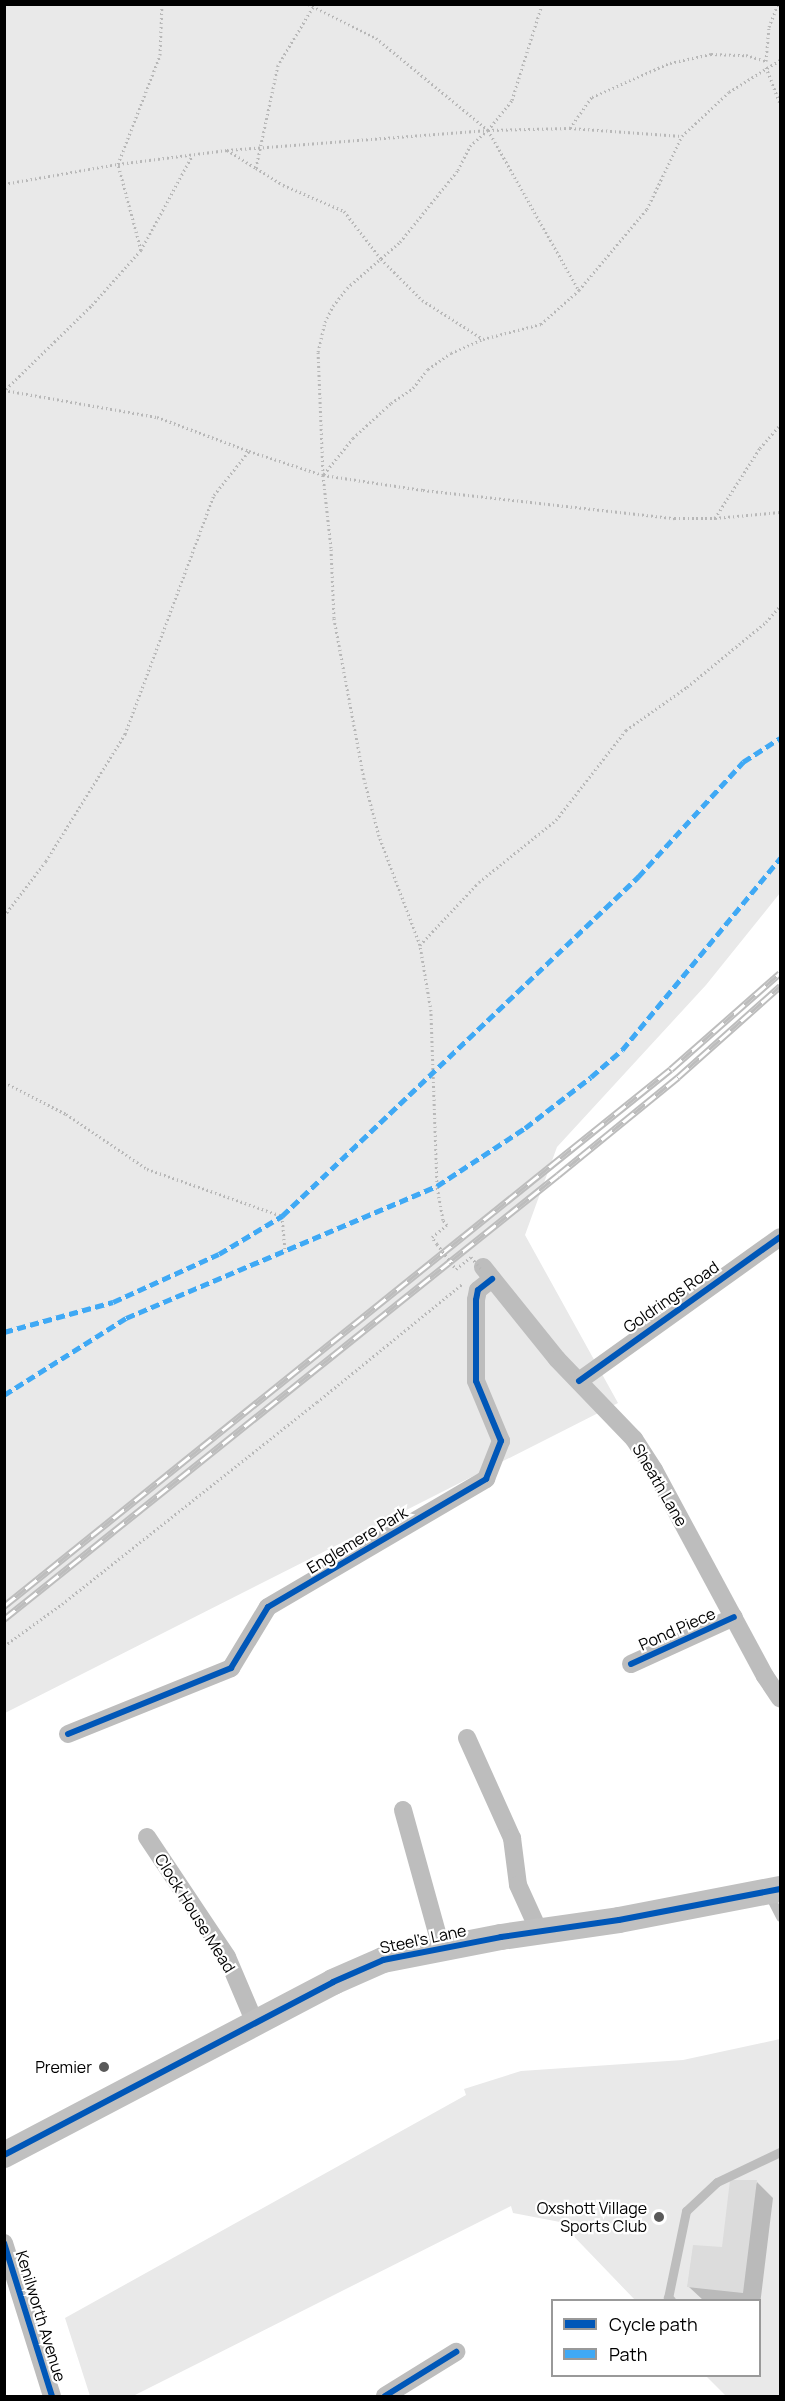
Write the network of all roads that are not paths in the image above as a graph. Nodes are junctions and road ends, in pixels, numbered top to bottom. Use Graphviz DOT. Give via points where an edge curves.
graph roads {
  1 [pos="780,1237"];
  2 [pos="482,1272"];
  3 [pos="579,1381"];
  4 [pos="734,1617"];
  5 [pos="631,1664"];
  6 [pos="780,1698"];
  7 [pos="68,1734"];
  8 [pos="467,1738"];
  9 [pos="403,1810"];
  10 [pos="147,1837"];
  11 [pos="774,1890"];
  12 [pos="780,1917"];
  13 [pos="539,1931"];
  14 [pos="441,1947"];
  15 [pos="255,2024"];
  16 [pos="780,2152"];
  17 [pos="4,2155"];
  18 [pos="4,2243"];
  19 [pos="669,2299"];
  20 [pos="456,2352"];
  21 [pos="51,2397"];
  22 [pos="385,2397"];
  1 -- 3 [label="street, Goldrings Road"];
  2 -- 3 [label="street, Sheath Lane"];
  2 -- 7 [label="street, Englemere Park" via="476,1300 476,1381 501,1441 486,1479 268,1607 231,1668"];
  3 -- 4 [label="street, Sheath Lane" via="634,1439"];
  4 -- 5 [label="street, Pond Piece"];
  4 -- 6 [label="street, Sheath Lane"];
  8 -- 13 [label="street" via="512,1839 518,1885"];
  9 -- 14 [label="street"];
  10 -- 15 [label="street, Clock House Mead" via="226,1956"];
  11 -- 12 [label="lane"];
  11 -- 13 [label="street, Steel's Lane"];
  13 -- 14 [label="street, Steel's Lane"];
  14 -- 15 [label="street, Steel's Lane" via="365,1967"];
  15 -- 17 [label="street, Steel's Lane"];
  16 -- 19 [label="lane" via="717,2182 686,2211"];
  18 -- 21 [label="street, Kenilworth Avenue"];
  20 -- 22 [label="street"];
}
